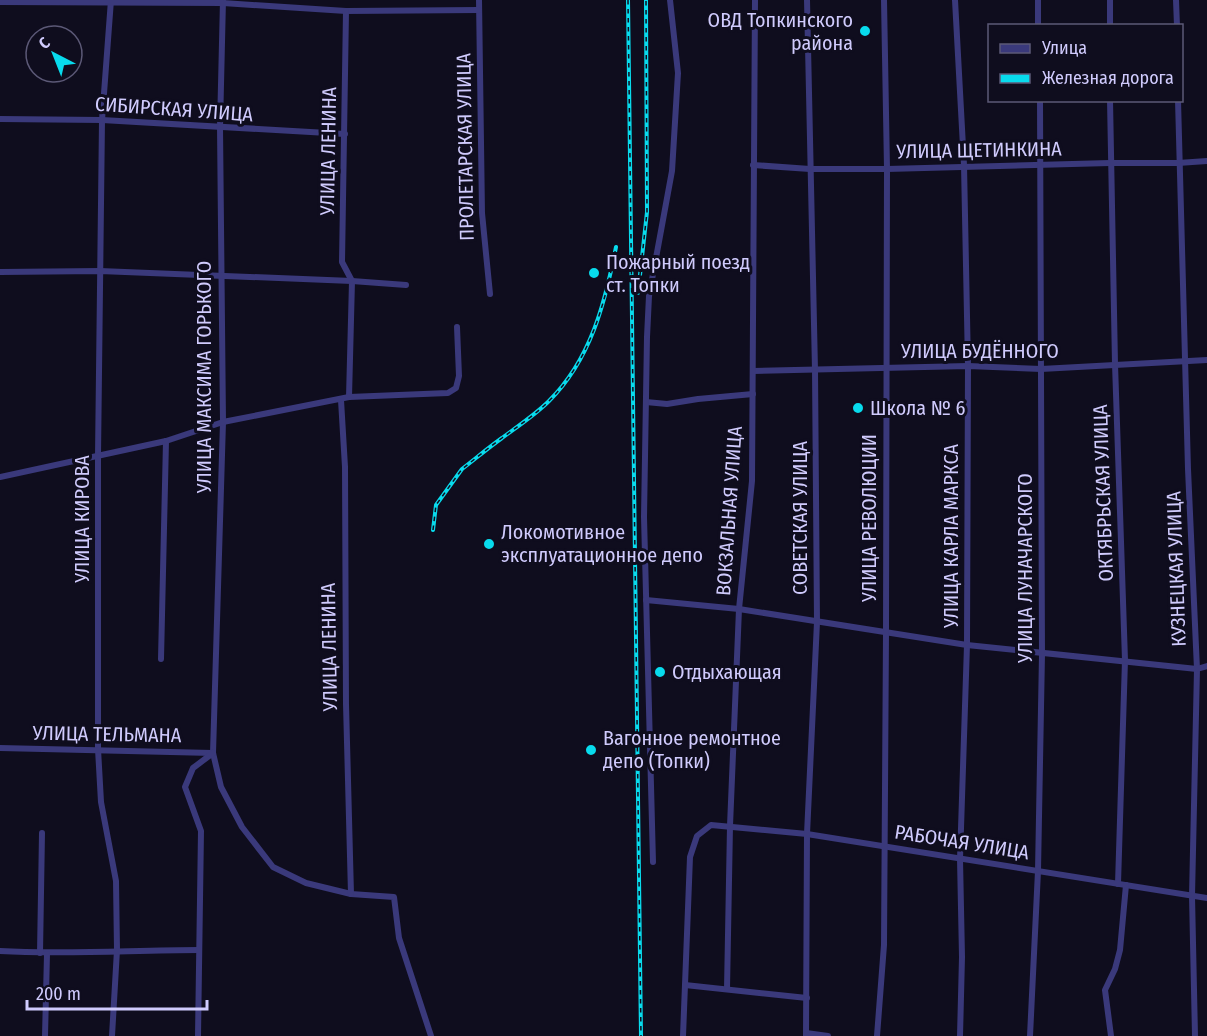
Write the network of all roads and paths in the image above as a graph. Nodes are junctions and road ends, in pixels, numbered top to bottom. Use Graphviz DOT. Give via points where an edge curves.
graph roads {
  1 [pos="479,0"];
  2 [pos="670,0"];
  3 [pos="755,0"];
  4 [pos="807,0"];
  5 [pos="884,0"];
  6 [pos="956,0"];
  7 [pos="1038,0"];
  8 [pos="1110,0"];
  9 [pos="1176,0"];
  10 [pos="111,1"];
  11 [pos="0,2"];
  12 [pos="223,2"];
  13 [pos="479,10"];
  14 [pos="346,11"];
  15 [pos="1038,24"];
  16 [pos="1110,24"];
  17 [pos="1177,24"];
  18 [pos="1040,102"];
  19 [pos="1110,102"];
  20 [pos="1178,102"];
  21 [pos="0,119"];
  22 [pos="102,120"];
  23 [pos="220,127"];
  24 [pos="345,134"];
  25 [pos="1207,161"];
  26 [pos="1110,162"];
  27 [pos="1178,163"];
  28 [pos="753,165"];
  29 [pos="964,165"];
  30 [pos="1041,166"];
  31 [pos="887,168"];
  32 [pos="810,169"];
  33 [pos="100,271"];
  34 [pos="0,272"];
  35 [pos="222,276"];
  36 [pos="352,281"];
  37 [pos="406,285"];
  38 [pos="490,294"];
  39 [pos="457,327"];
  40 [pos="1186,360"];
  41 [pos="1207,360"];
  42 [pos="1115,364"];
  43 [pos="968,366"];
  44 [pos="885,368"];
  45 [pos="1041,369"];
  46 [pos="753,370"];
  47 [pos="815,370"];
  48 [pos="753,394"];
  49 [pos="349,397"];
  50 [pos="341,400"];
  51 [pos="646,402"];
  52 [pos="223,422"];
  53 [pos="166,441"];
  54 [pos="98,456"];
  55 [pos="0,477"];
  56 [pos="646,600"];
  57 [pos="738,609"];
  58 [pos="817,622"];
  59 [pos="886,633"];
  60 [pos="967,645"];
  61 [pos="1042,654"];
  62 [pos="161,659"];
  63 [pos="1125,660"];
  64 [pos="1207,666"];
  65 [pos="1197,669"];
  66 [pos="0,748"];
  67 [pos="98,749"];
  68 [pos="213,753"];
  69 [pos="730,826"];
  70 [pos="42,833"];
  71 [pos="807,834"];
  72 [pos="884,847"];
  73 [pos="960,859"];
  74 [pos="653,862"];
  75 [pos="1038,871"];
  76 [pos="1118,884"];
  77 [pos="1126,885"];
  78 [pos="351,894"];
  79 [pos="1192,896"];
  80 [pos="1207,898"];
  81 [pos="117,950"];
  82 [pos="199,950"];
  83 [pos="0,951"];
  84 [pos="44,953"];
  85 [pos="685,985"];
  86 [pos="727,989"];
  87 [pos="807,998"];
  88 [pos="806,1035"];
  89 [pos="45,1036"];
  90 [pos="112,1036"];
  91 [pos="198,1036"];
  92 [pos="431,1036"];
  93 [pos="683,1036"];
  94 [pos="828,1036"];
  95 [pos="877,1036"];
  96 [pos="960,1036"];
  97 [pos="1030,1036"];
  98 [pos="1111,1036"];
  99 [pos="1195,1036"];
  1 -- 13 [label="street, ПРОЛЕТАРСКАЯ УЛИЦА"];
  2 -- 51 [label="street" via="678,73 672,171 649,296"];
  3 -- 28 [label="street, ВОКЗАЛЬНАЯ УЛИЦА"];
  4 -- 32 [label="street, СОВЕТСКАЯ УЛИЦА"];
  5 -- 31 [label="street, УЛИЦА РЕВОЛЮЦИИ"];
  6 -- 29 [label="street, УЛИЦА КАРЛА МАРКСА"];
  7 -- 15 [label="street"];
  8 -- 16 [label="street"];
  9 -- 17 [label="street"];
  10 -- 11 [label="street"];
  10 -- 12 [label="street"];
  10 -- 22 [label="street, УЛИЦА КИРОВА"];
  12 -- 14 [label="street"];
  12 -- 23 [label="street, УЛИЦА МАКСИМА ГОРЬКОГО"];
  13 -- 14 [label="street"];
  13 -- 38 [label="street, ПРОЛЕТАРСКАЯ УЛИЦА" via="482,213"];
  14 -- 24 [label="street, УЛИЦА ЛЕНИНА"];
  18 -- 30 [label="street, УЛИЦА ЛУНАЧАРСКОГО"];
  19 -- 26 [label="street, ОКТЯБРЬСКАЯ УЛИЦА"];
  20 -- 27 [label="street, КУЗНЕЦКАЯ УЛИЦА"];
  21 -- 22 [label="street, СИБИРСКАЯ УЛИЦА"];
  22 -- 23 [label="street, СИБИРСКАЯ УЛИЦА"];
  22 -- 33 [label="street, УЛИЦА КИРОВА"];
  23 -- 24 [label="street, СИБИРСКАЯ УЛИЦА"];
  23 -- 35 [label="street, УЛИЦА МАКСИМА ГОРЬКОГО"];
  24 -- 36 [label="street, УЛИЦА ЛЕНИНА" via="342,262"];
  25 -- 27 [label="street, УЛИЦА ЩЕТИНКИНА"];
  26 -- 27 [label="street, УЛИЦА ЩЕТИНКИНА"];
  26 -- 30 [label="street, УЛИЦА ЩЕТИНКИНА"];
  26 -- 42 [label="street, ОКТЯБРЬСКАЯ УЛИЦА"];
  27 -- 40 [label="street, КУЗНЕЦКАЯ УЛИЦА"];
  28 -- 32 [label="street, УЛИЦА ЩЕТИНКИНА"];
  28 -- 46 [label="street, ВОКЗАЛЬНАЯ УЛИЦА"];
  29 -- 30 [label="street, УЛИЦА ЩЕТИНКИНА"];
  29 -- 31 [label="street, УЛИЦА ЩЕТИНКИНА"];
  29 -- 43 [label="street, УЛИЦА КАРЛА МАРКСА"];
  30 -- 45 [label="street, УЛИЦА ЛУНАЧАРСКОГО"];
  31 -- 32 [label="street, УЛИЦА ЩЕТИНКИНА"];
  31 -- 44 [label="street, УЛИЦА РЕВОЛЮЦИИ"];
  32 -- 47 [label="street, СОВЕТСКАЯ УЛИЦА"];
  33 -- 34 [label="street"];
  33 -- 35 [label="street"];
  33 -- 54 [label="street, УЛИЦА КИРОВА"];
  35 -- 36 [label="street"];
  35 -- 52 [label="street, УЛИЦА МАКСИМА ГОРЬКОГО"];
  36 -- 37 [label="street"];
  36 -- 49 [label="street, УЛИЦА ЛЕНИНА"];
  39 -- 49 [label="street" via="456,388 448,393"];
  40 -- 41 [label="street, УЛИЦА БУДЁННОГО"];
  40 -- 42 [label="street, УЛИЦА БУДЁННОГО"];
  40 -- 65 [label="street, КУЗНЕЦКАЯ УЛИЦА"];
  42 -- 45 [label="street, УЛИЦА БУДЁННОГО"];
  42 -- 63 [label="street, ОКТЯБРЬСКАЯ УЛИЦА"];
  43 -- 44 [label="street, УЛИЦА БУДЁННОГО"];
  43 -- 45 [label="street, УЛИЦА БУДЁННОГО"];
  43 -- 60 [label="street, УЛИЦА КАРЛА МАРКСА"];
  44 -- 47 [label="street, УЛИЦА БУДЁННОГО"];
  44 -- 59 [label="street, УЛИЦА РЕВОЛЮЦИИ"];
  45 -- 61 [label="street, УЛИЦА ЛУНАЧАРСКОГО"];
  46 -- 47 [label="street, УЛИЦА БУДЁННОГО"];
  46 -- 48 [label="street, ВОКЗАЛЬНАЯ УЛИЦА"];
  47 -- 58 [label="street, СОВЕТСКАЯ УЛИЦА"];
  48 -- 51 [label="street" via="667,404"];
  48 -- 57 [label="street, ВОКЗАЛЬНАЯ УЛИЦА" via="752,481"];
  49 -- 50 [label="street"];
  50 -- 52 [label="street"];
  50 -- 78 [label="street, УЛИЦА ЛЕНИНА" via="345,445"];
  51 -- 56 [label="street"];
  52 -- 53 [label="street"];
  52 -- 68 [label="street, УЛИЦА МАКСИМА ГОРЬКОГО"];
  53 -- 54 [label="street"];
  53 -- 62 [label="street"];
  54 -- 55 [label="street"];
  54 -- 67 [label="street, УЛИЦА КИРОВА"];
  56 -- 57 [label="street"];
  56 -- 74 [label="street"];
  57 -- 58 [label="street"];
  57 -- 69 [label="street, ВОКЗАЛЬНАЯ УЛИЦА"];
  58 -- 59 [label="street"];
  58 -- 71 [label="street, СОВЕТСКАЯ УЛИЦА"];
  59 -- 60 [label="street"];
  59 -- 72 [label="street, УЛИЦА РЕВОЛЮЦИИ"];
  60 -- 61 [label="street"];
  60 -- 73 [label="street, УЛИЦА КАРЛА МАРКСА"];
  61 -- 63 [label="street"];
  61 -- 75 [label="street, УЛИЦА ЛУНАЧАРСКОГО"];
  63 -- 65 [label="street"];
  63 -- 76 [label="street, ОКТЯБРЬСКАЯ УЛИЦА"];
  64 -- 65 [label="street"];
  65 -- 79 [label="street, КУЗНЕЦКАЯ УЛИЦА"];
  66 -- 67 [label="street, УЛИЦА ТЕЛЬМАНА"];
  67 -- 68 [label="street, УЛИЦА ТЕЛЬМАНА"];
  67 -- 81 [label="street, УЛИЦА КИРОВА" via="101,802 116,881"];
  68 -- 78 [label="street, УЛИЦА МАКСИМА ГОРЬКОГО" via="221,787 242,827 273,867 306,883"];
  68 -- 82 [label="street" via="193,768 185,787 201,831"];
  69 -- 71 [label="street, РАБОЧАЯ УЛИЦА"];
  69 -- 85 [label="street, РАБОЧАЯ УЛИЦА" via="711,825 697,836 690,857"];
  69 -- 86 [label="street, ВОКЗАЛЬНАЯ УЛИЦА"];
  70 -- 84 [label="street"];
  71 -- 72 [label="street, РАБОЧАЯ УЛИЦА"];
  71 -- 87 [label="street, СОВЕТСКАЯ УЛИЦА"];
  72 -- 73 [label="street, РАБОЧАЯ УЛИЦА"];
  72 -- 95 [label="street, УЛИЦА РЕВОЛЮЦИИ" via="884,945"];
  73 -- 75 [label="street, РАБОЧАЯ УЛИЦА"];
  73 -- 96 [label="street, УЛИЦА КАРЛА МАРКСА"];
  75 -- 76 [label="street, РАБОЧАЯ УЛИЦА"];
  75 -- 97 [label="street, УЛИЦА ЛУНАЧАРСКОГО"];
  76 -- 77 [label="street, РАБОЧАЯ УЛИЦА"];
  77 -- 79 [label="street, РАБОЧАЯ УЛИЦА"];
  77 -- 98 [label="street" via="1120,950 1105,990"];
  78 -- 92 [label="street, УЛИЦА МАКСИМА ГОРЬКОГО" via="394,897 399,938"];
  79 -- 80 [label="street, РАБОЧАЯ УЛИЦА"];
  79 -- 99 [label="street, КУЗНЕЦКАЯ УЛИЦА"];
  81 -- 82 [label="street"];
  81 -- 84 [label="street"];
  81 -- 90 [label="street, УЛИЦА КИРОВА"];
  82 -- 91 [label="street"];
  83 -- 84 [label="street"];
  84 -- 89 [label="street"];
  85 -- 86 [label="street"];
  85 -- 93 [label="street"];
  86 -- 87 [label="street"];
  87 -- 88 [label="street, СОВЕТСКАЯ УЛИЦА"];
  88 -- 94 [label="street"];
}
